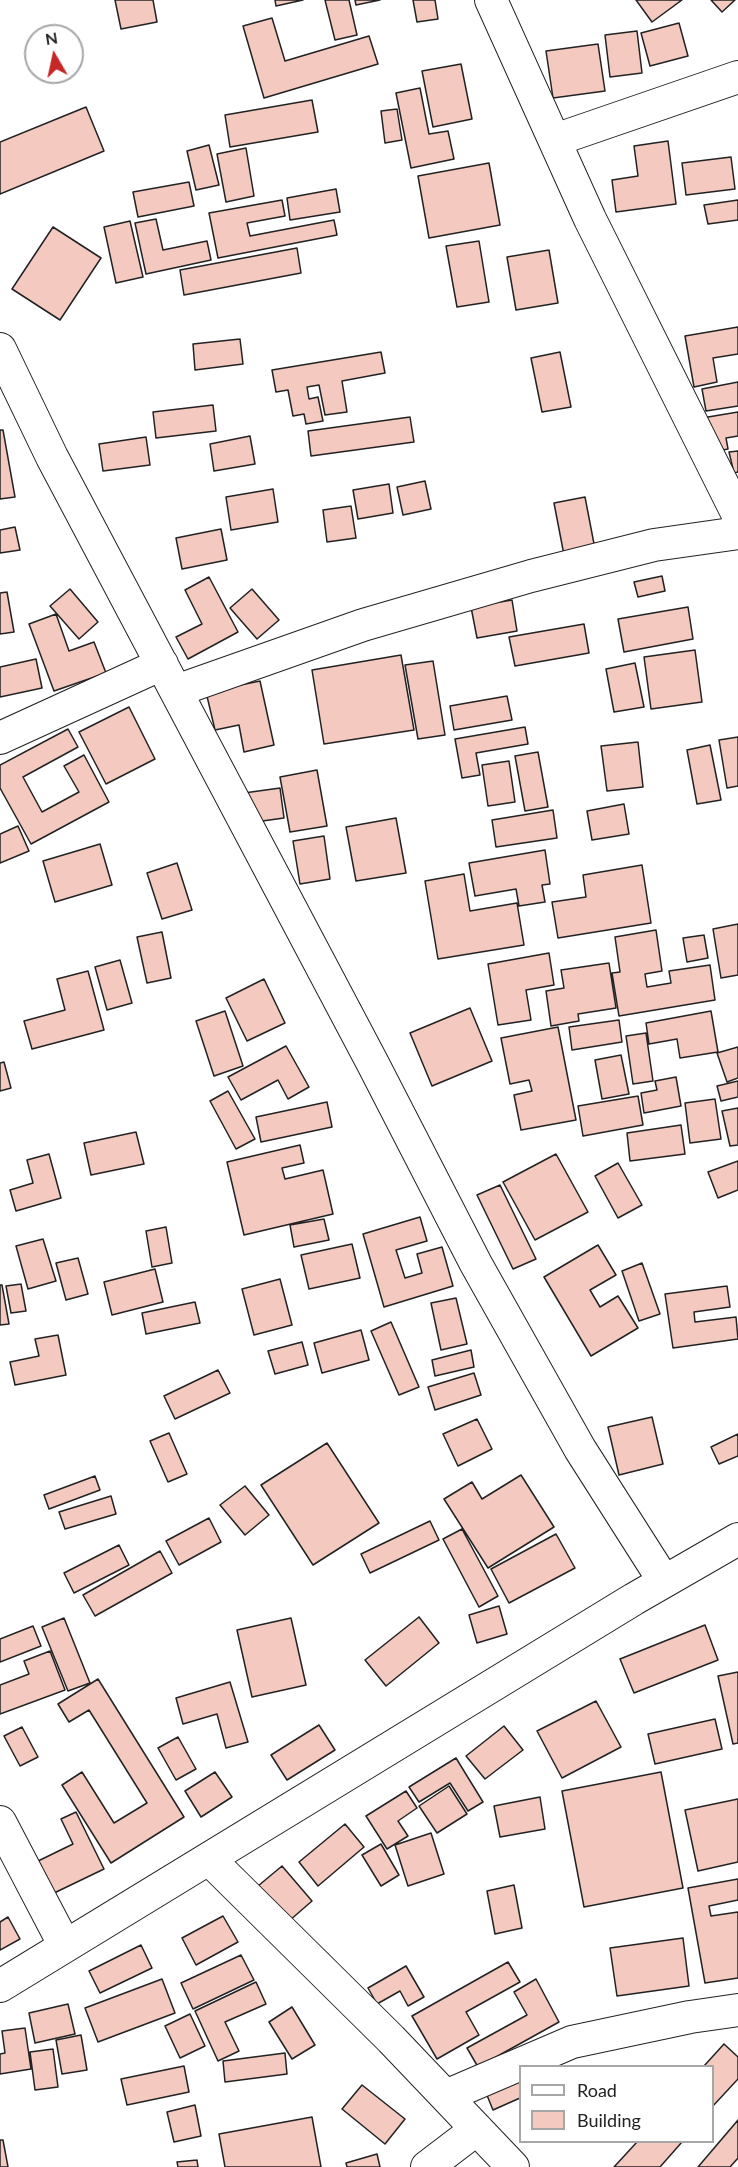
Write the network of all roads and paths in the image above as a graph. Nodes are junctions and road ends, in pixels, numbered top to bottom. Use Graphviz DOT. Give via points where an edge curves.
graph roads {
  1 [pos="491,0"];
  2 [pos="738,77"];
  3 [pos="555,140"];
  4 [pos="0,349"];
  5 [pos="12,401"];
  6 [pos="738,515"];
  7 [pos="738,533"];
  8 [pos="169,677"];
  9 [pos="0,738"];
  10 [pos="738,1539"];
  11 [pos="664,1581"];
  12 [pos="0,1822"];
  13 [pos="209,1859"];
  14 [pos="65,1946"];
  15 [pos="0,1986"];
  16 [pos="738,2010"];
  17 [pos="446,2096"];
  18 [pos="477,2129"];
  19 [pos="427,2167"];
  20 [pos="513,2167"];
  1 -- 3 [label="street"];
  2 -- 3 [label="street"];
  3 -- 6 [label="street" via="590,219"];
  4 -- 5 [label="street"];
  5 -- 8 [label="street" via="52,457"];
  7 -- 8 [label="street" via="654,545 531,576"];
  8 -- 9 [label="street"];
  8 -- 11 [label="street" via="476,1264 580,1449"];
  10 -- 11 [label="street"];
  11 -- 13 [label="street"];
  12 -- 14 [label="street"];
  13 -- 14 [label="street"];
  13 -- 17 [label="street"];
  14 -- 15 [label="street"];
  16 -- 17 [label="street" via="572,2042"];
  17 -- 18 [label="street"];
  18 -- 19 [label="street"];
  18 -- 20 [label="street"];
}
